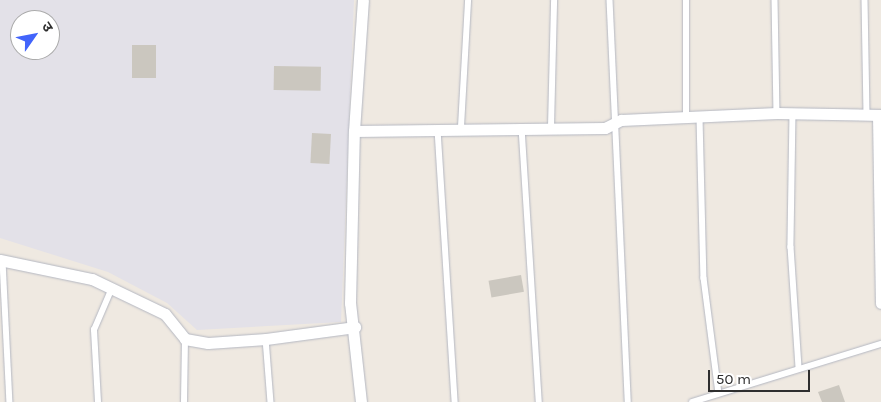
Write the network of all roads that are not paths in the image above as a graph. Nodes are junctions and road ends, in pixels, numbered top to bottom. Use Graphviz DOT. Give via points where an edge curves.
graph roads {
  1 [pos="363,0"];
  2 [pos="468,0"];
  3 [pos="554,0"];
  4 [pos="610,0"];
  5 [pos="686,0"];
  6 [pos="775,0"];
  7 [pos="865,0"];
  8 [pos="778,113"];
  9 [pos="792,113"];
  10 [pos="875,115"];
  11 [pos="700,118"];
  12 [pos="686,119"];
  13 [pos="614,124"];
  14 [pos="460,127"];
  15 [pos="438,128"];
  16 [pos="522,128"];
  17 [pos="551,128"];
  18 [pos="354,131"];
  19 [pos="880,233"];
  20 [pos="2,261"];
  21 [pos="112,288"];
  22 [pos="881,304"];
  23 [pos="355,328"];
  24 [pos="184,339"];
  25 [pos="266,339"];
  26 [pos="881,344"];
  27 [pos="799,369"];
  28 [pos="719,393"];
  29 [pos="10,402"];
  30 [pos="98,402"];
  31 [pos="184,402"];
  32 [pos="272,402"];
  33 [pos="361,402"];
  34 [pos="455,402"];
  35 [pos="539,402"];
  36 [pos="628,402"];
  37 [pos="692,402"];
  1 -- 18 [label="street"];
  2 -- 14 [label="lane"];
  3 -- 17 [label="lane"];
  4 -- 13 [label="lane"];
  5 -- 12 [label="lane"];
  6 -- 8 [label="lane"];
  7 -- 10 [label="lane"];
  8 -- 9 [label="street"];
  8 -- 11 [label="street"];
  9 -- 10 [label="street"];
  9 -- 27 [label="lane" via="791,247"];
  10 -- 19 [label="street"];
  11 -- 12 [label="street"];
  11 -- 28 [label="lane" via="704,278"];
  12 -- 13 [label="street" via="621,120"];
  13 -- 17 [label="street" via="605,128"];
  13 -- 36 [label="lane"];
  14 -- 15 [label="street"];
  14 -- 16 [label="street"];
  15 -- 18 [label="street"];
  15 -- 34 [label="lane"];
  16 -- 17 [label="street"];
  16 -- 35 [label="lane"];
  18 -- 23 [label="street" via="350,303"];
  19 -- 22 [label="street"];
  20 -- 21 [label="street" via="92,279"];
  20 -- 29 [label="lane"];
  21 -- 24 [label="street" via="165,314"];
  21 -- 30 [label="lane" via="94,330"];
  23 -- 25 [label="street"];
  23 -- 33 [label="street"];
  24 -- 25 [label="street" via="208,343"];
  24 -- 31 [label="lane"];
  25 -- 32 [label="lane"];
  26 -- 27 [label="lane"];
  27 -- 28 [label="lane"];
  28 -- 37 [label="lane"];
}
